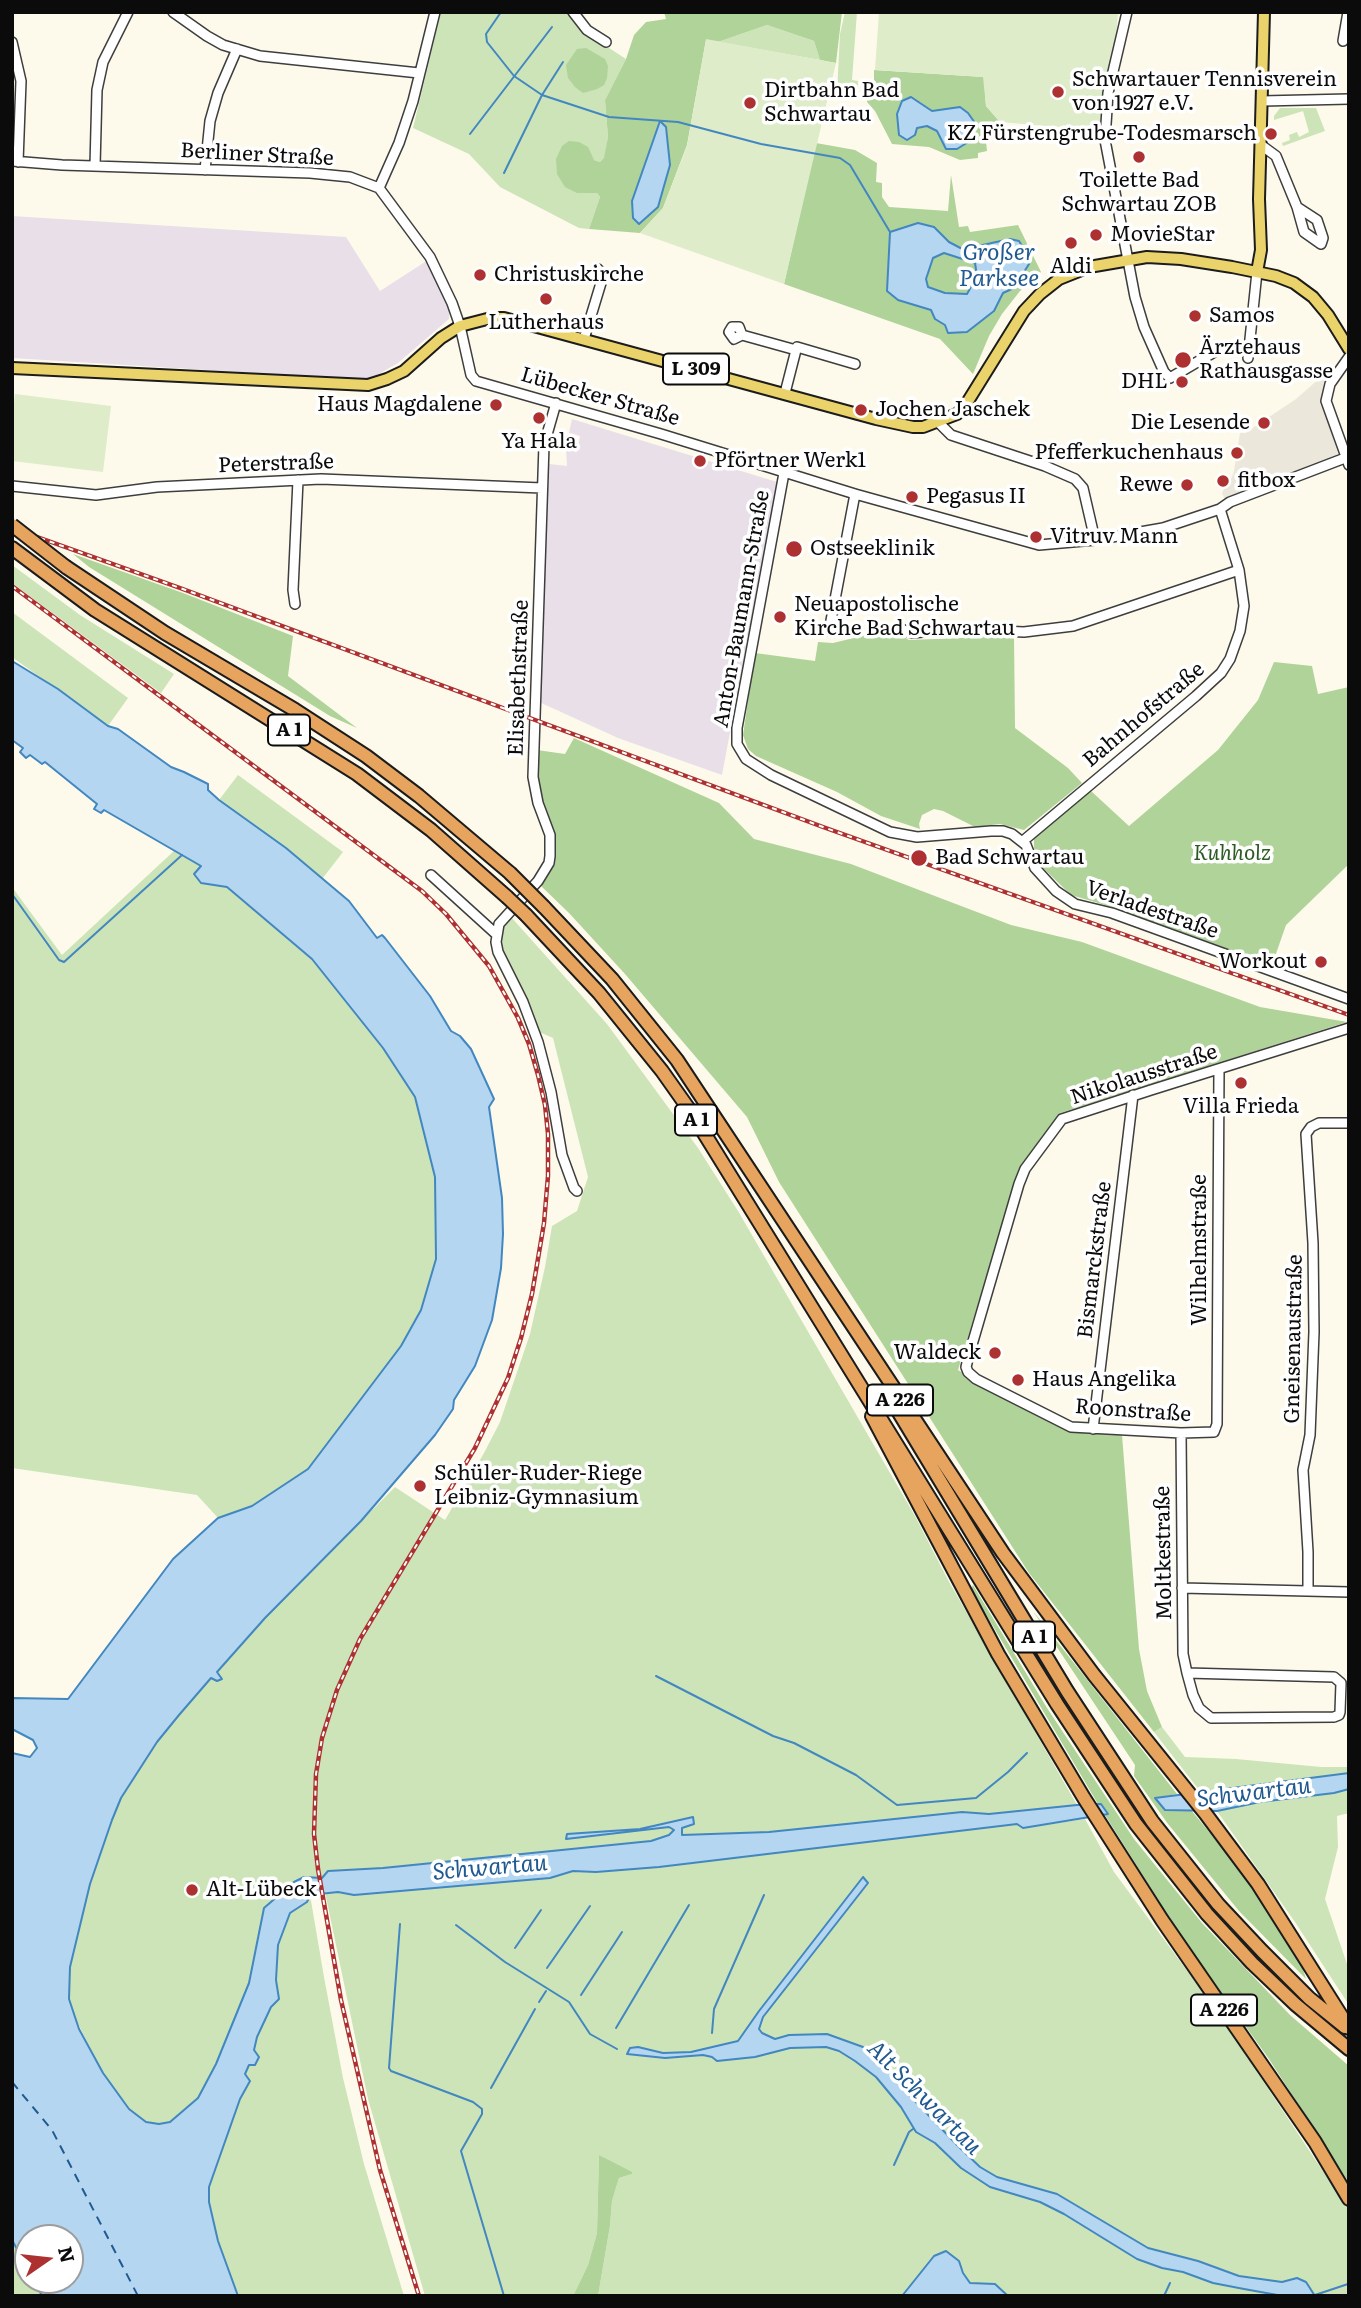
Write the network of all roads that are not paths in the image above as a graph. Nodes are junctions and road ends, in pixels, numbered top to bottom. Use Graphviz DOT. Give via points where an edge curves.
graph roads {
  1 [pos="128,12"];
  2 [pos="173,12"];
  3 [pos="435,12"];
  4 [pos="573,12"];
  5 [pos="1127,12"];
  6 [pos="1264,12"];
  7 [pos="1348,12"];
  8 [pos="606,41"];
  9 [pos="1343,41"];
  10 [pos="12,43"];
  11 [pos="237,49"];
  12 [pos="419,73"];
  13 [pos="1349,99"];
  14 [pos="1262,101"];
  15 [pos="1261,145"];
  16 [pos="15,162"];
  17 [pos="95,166"];
  18 [pos="205,170"];
  19 [pos="379,188"];
  20 [pos="1297,207"];
  21 [pos="1128,260"];
  22 [pos="598,269"];
  23 [pos="1257,272"];
  24 [pos="460,326"];
  25 [pos="742,335"];
  26 [pos="584,339"];
  27 [pos="1349,349"];
  28 [pos="796,350"];
  29 [pos="1349,357"];
  30 [pos="855,364"];
  31 [pos="12,368"];
  32 [pos="785,393"];
  33 [pos="556,403"];
  34 [pos="938,422"];
  35 [pos="1347,461"];
  36 [pos="784,472"];
  37 [pos="298,480"];
  38 [pos="12,486"];
  39 [pos="542,488"];
  40 [pos="855,494"];
  41 [pos="1220,509"];
  42 [pos="12,525"];
  43 [pos="1095,540"];
  44 [pos="12,548"];
  45 [pos="1238,570"];
  46 [pos="295,604"];
  47 [pos="898,628"];
  48 [pos="829,631"];
  49 [pos="1023,841"];
  50 [pos="431,875"];
  51 [pos="496,934"];
  52 [pos="1349,999"];
  53 [pos="1349,1028"];
  54 [pos="1219,1069"];
  55 [pos="1133,1096"];
  56 [pos="1349,1123"];
  57 [pos="577,1191"];
  58 [pos="798,1246"];
  59 [pos="838,1347"];
  60 [pos="976,1379"];
  61 [pos="1093,1429"];
  62 [pos="1214,1432"];
  63 [pos="1181,1433"];
  64 [pos="1182,1588"];
  65 [pos="1308,1590"];
  66 [pos="1349,1592"];
  67 [pos="1187,1673"];
  68 [pos="1349,2029"];
  69 [pos="1345,2046"];
  70 [pos="1349,2199"];
  1 -- 17 [label="street" via="103,62 97,90"];
  2 -- 11 [label="street" via="207,36"];
  3 -- 12 [label="street"];
  4 -- 8 [label="street" via="587,30"];
  5 -- 21 [label="street" via="1108,93 1105,140"];
  6 -- 14 [label="main road"];
  7 -- 9 [label="street"];
  10 -- 16 [label="street" via="21,81"];
  11 -- 12 [label="street" via="260,56"];
  11 -- 18 [label="street" via="210,121"];
  12 -- 19 [label="street" via="399,143"];
  13 -- 14 [label="street"];
  14 -- 15 [label="main road"];
  15 -- 20 [label="street" via="1276,156"];
  15 -- 23 [label="main road"];
  16 -- 17 [label="street, Berliner Straße"];
  17 -- 18 [label="street, Berliner Straße"];
  18 -- 19 [label="street, Berliner Straße" via="350,177"];
  19 -- 24 [label="street" via="430,257"];
  21 -- 23 [label="main road, L 309" via="1181,259"];
  21 -- 23 [label="street" via="1144,327 1170,378 1221,348 1249,353"];
  21 -- 34 [label="main road, L 309" via="1067,275 1040,294 1020,317 975,393 957,414"];
  22 -- 26 [label="street" via="601,283"];
  23 -- 27 [label="main road, L 309" via="1294,283 1313,297"];
  24 -- 26 [label="main road, L 309" via="504,318"];
  24 -- 31 [label="main road, L 309" via="404,371 368,385"];
  24 -- 33 [label="street, Lübecker Straße" via="476,382"];
  25 -- 28 [label="street"];
  26 -- 32 [label="main road, L 309"];
  28 -- 30 [label="street"];
  28 -- 32 [label="street"];
  29 -- 35 [label="street" via="1329,384 1326,401"];
  32 -- 34 [label="main road, L 309" via="913,427"];
  33 -- 36 [label="street, Lübecker Straße"];
  33 -- 39 [label="street, Elisabethstraße" via="544,445"];
  34 -- 43 [label="street" via="951,435 1075,479 1083,488"];
  35 -- 41 [label="street, Lübecker Straße"];
  36 -- 40 [label="street, Lübecker Straße"];
  36 -- 49 [label="street, Anton-Baumann-Straße" via="737,728 740,751 771,775 890,832 932,837 1003,831"];
  37 -- 38 [label="street, Peterstraße" via="96,495"];
  37 -- 39 [label="street, Peterstraße"];
  37 -- 46 [label="street"];
  39 -- 51 [label="street, Elisabethstraße" via="533,778 550,835 550,856 538,881 499,924"];
  40 -- 43 [label="street, Lübecker Straße" via="1039,545"];
  40 -- 48 [label="street"];
  41 -- 43 [label="street, Lübecker Straße" via="1164,528"];
  41 -- 45 [label="street, Bahnhofstraße"];
  42 -- 58 [label="highway, A 1, bridge" via="165,633 366,757 510,873 612,979 677,1060"];
  44 -- 59 [label="highway, A 1, bridge" via="95,610 357,774 431,830 526,915 599,993 662,1072"];
  45 -- 47 [label="street" via="1073,626 1024,632 956,629 912,634"];
  45 -- 49 [label="street, Bahnhofstraße" via="1243,620 1222,673"];
  49 -- 52 [label="street, Verladestraße" via="1035,868 1074,904 1124,917"];
  50 -- 51 [label="street"];
  51 -- 57 [label="street" via="498,952 538,1042 562,1155"];
  53 -- 54 [label="street, Nikolausstraße"];
  54 -- 55 [label="street, Nikolausstraße"];
  54 -- 62 [label="street, Wilhelmstraße"];
  55 -- 60 [label="street, Nikolausstraße" via="1062,1119 1022,1174 966,1367"];
  55 -- 61 [label="street, Bismarckstraße"];
  56 -- 65 [label="street, Gneisenaustraße" via="1319,1123 1306,1134 1314,1332 1310,1436 1303,1470"];
  58 -- 68 [label="highway, A 226" via="1003,1553 1258,1884"];
  58 -- 68 [label="highway, A 1" via="1132,1792 1184,1863 1262,1951 1309,1998"];
  59 -- 69 [label="highway, A 1" via="1136,1824 1252,1963"];
  59 -- 70 [label="highway, A 226" via="998,1654 1084,1798"];
  60 -- 61 [label="street, Roonstraße" via="1071,1427"];
  61 -- 63 [label="street, Roonstraße"];
  62 -- 63 [label="street, Roonstraße"];
  63 -- 64 [label="street, Moltkestraße"];
  64 -- 65 [label="street"];
  64 -- 67 [label="street, Moltkestraße"];
  65 -- 66 [label="street"];
  67 -- 67 [label="street, Moltkestraße" via="1199,1708 1211,1718 1334,1717 1340,1712 1341,1683 1334,1677"];
}
